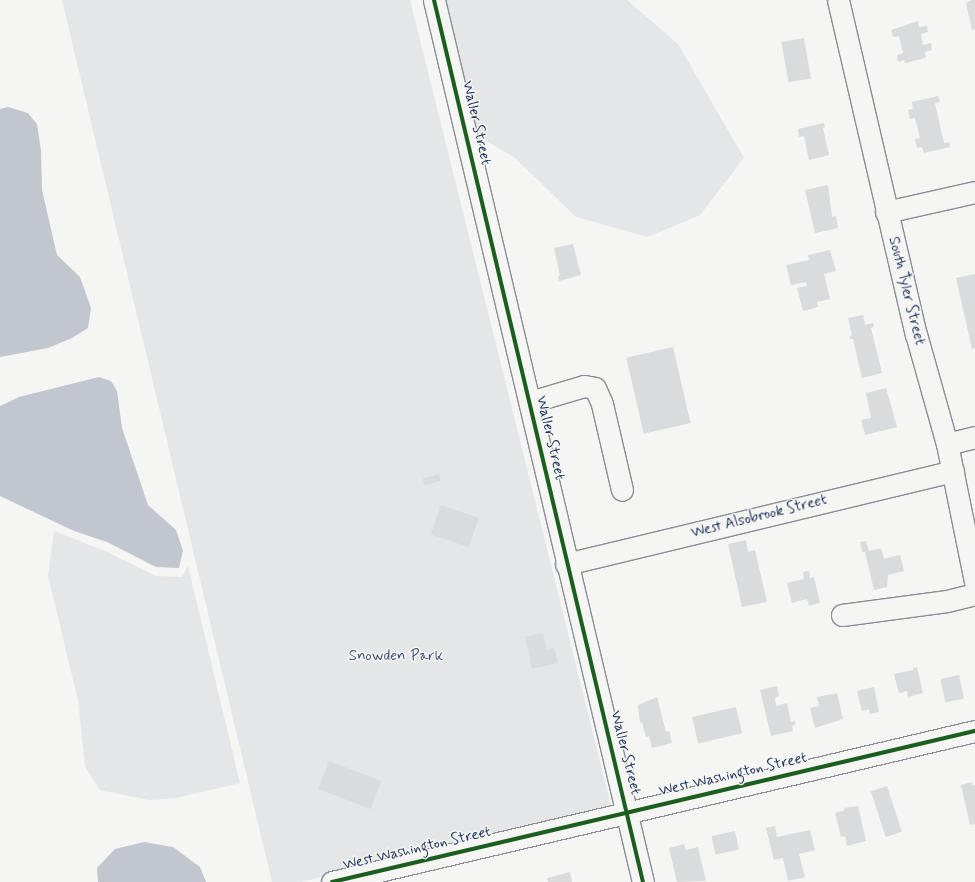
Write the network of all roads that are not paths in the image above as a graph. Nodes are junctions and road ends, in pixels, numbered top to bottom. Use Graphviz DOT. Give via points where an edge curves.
graph roads {
  1 [pos="434,0"];
  2 [pos="838,0"];
  3 [pos="975,192"];
  4 [pos="886,212"];
  5 [pos="530,402"];
  6 [pos="975,437"];
  7 [pos="948,444"];
  8 [pos="953,471"];
  9 [pos="622,490"];
  10 [pos="566,564"];
  11 [pos="975,582"];
  12 [pos="975,594"];
  13 [pos="842,615"];
  14 [pos="975,731"];
  15 [pos="627,812"];
  16 [pos="332,882"];
  17 [pos="643,882"];
  1 -- 5 [label="street, Waller Street"];
  2 -- 4 [label="street, South Tyler Street"];
  3 -- 4 [label="street"];
  4 -- 7 [label="street, South Tyler Street" via="916,334"];
  5 -- 9 [label="street" via="584,386 595,388 602,404"];
  5 -- 10 [label="street, Waller Street"];
  6 -- 7 [label="street"];
  7 -- 8 [label="street, South Tyler Street"];
  8 -- 10 [label="street, West Alsobrook Street"];
  8 -- 11 [label="street, South Tyler Street"];
  10 -- 15 [label="street, Waller Street"];
  12 -- 13 [label="street" via="947,601"];
  14 -- 15 [label="street, West Washington Street"];
  15 -- 16 [label="street, West Washington Street"];
  15 -- 17 [label="street, Waller Street"];
}
